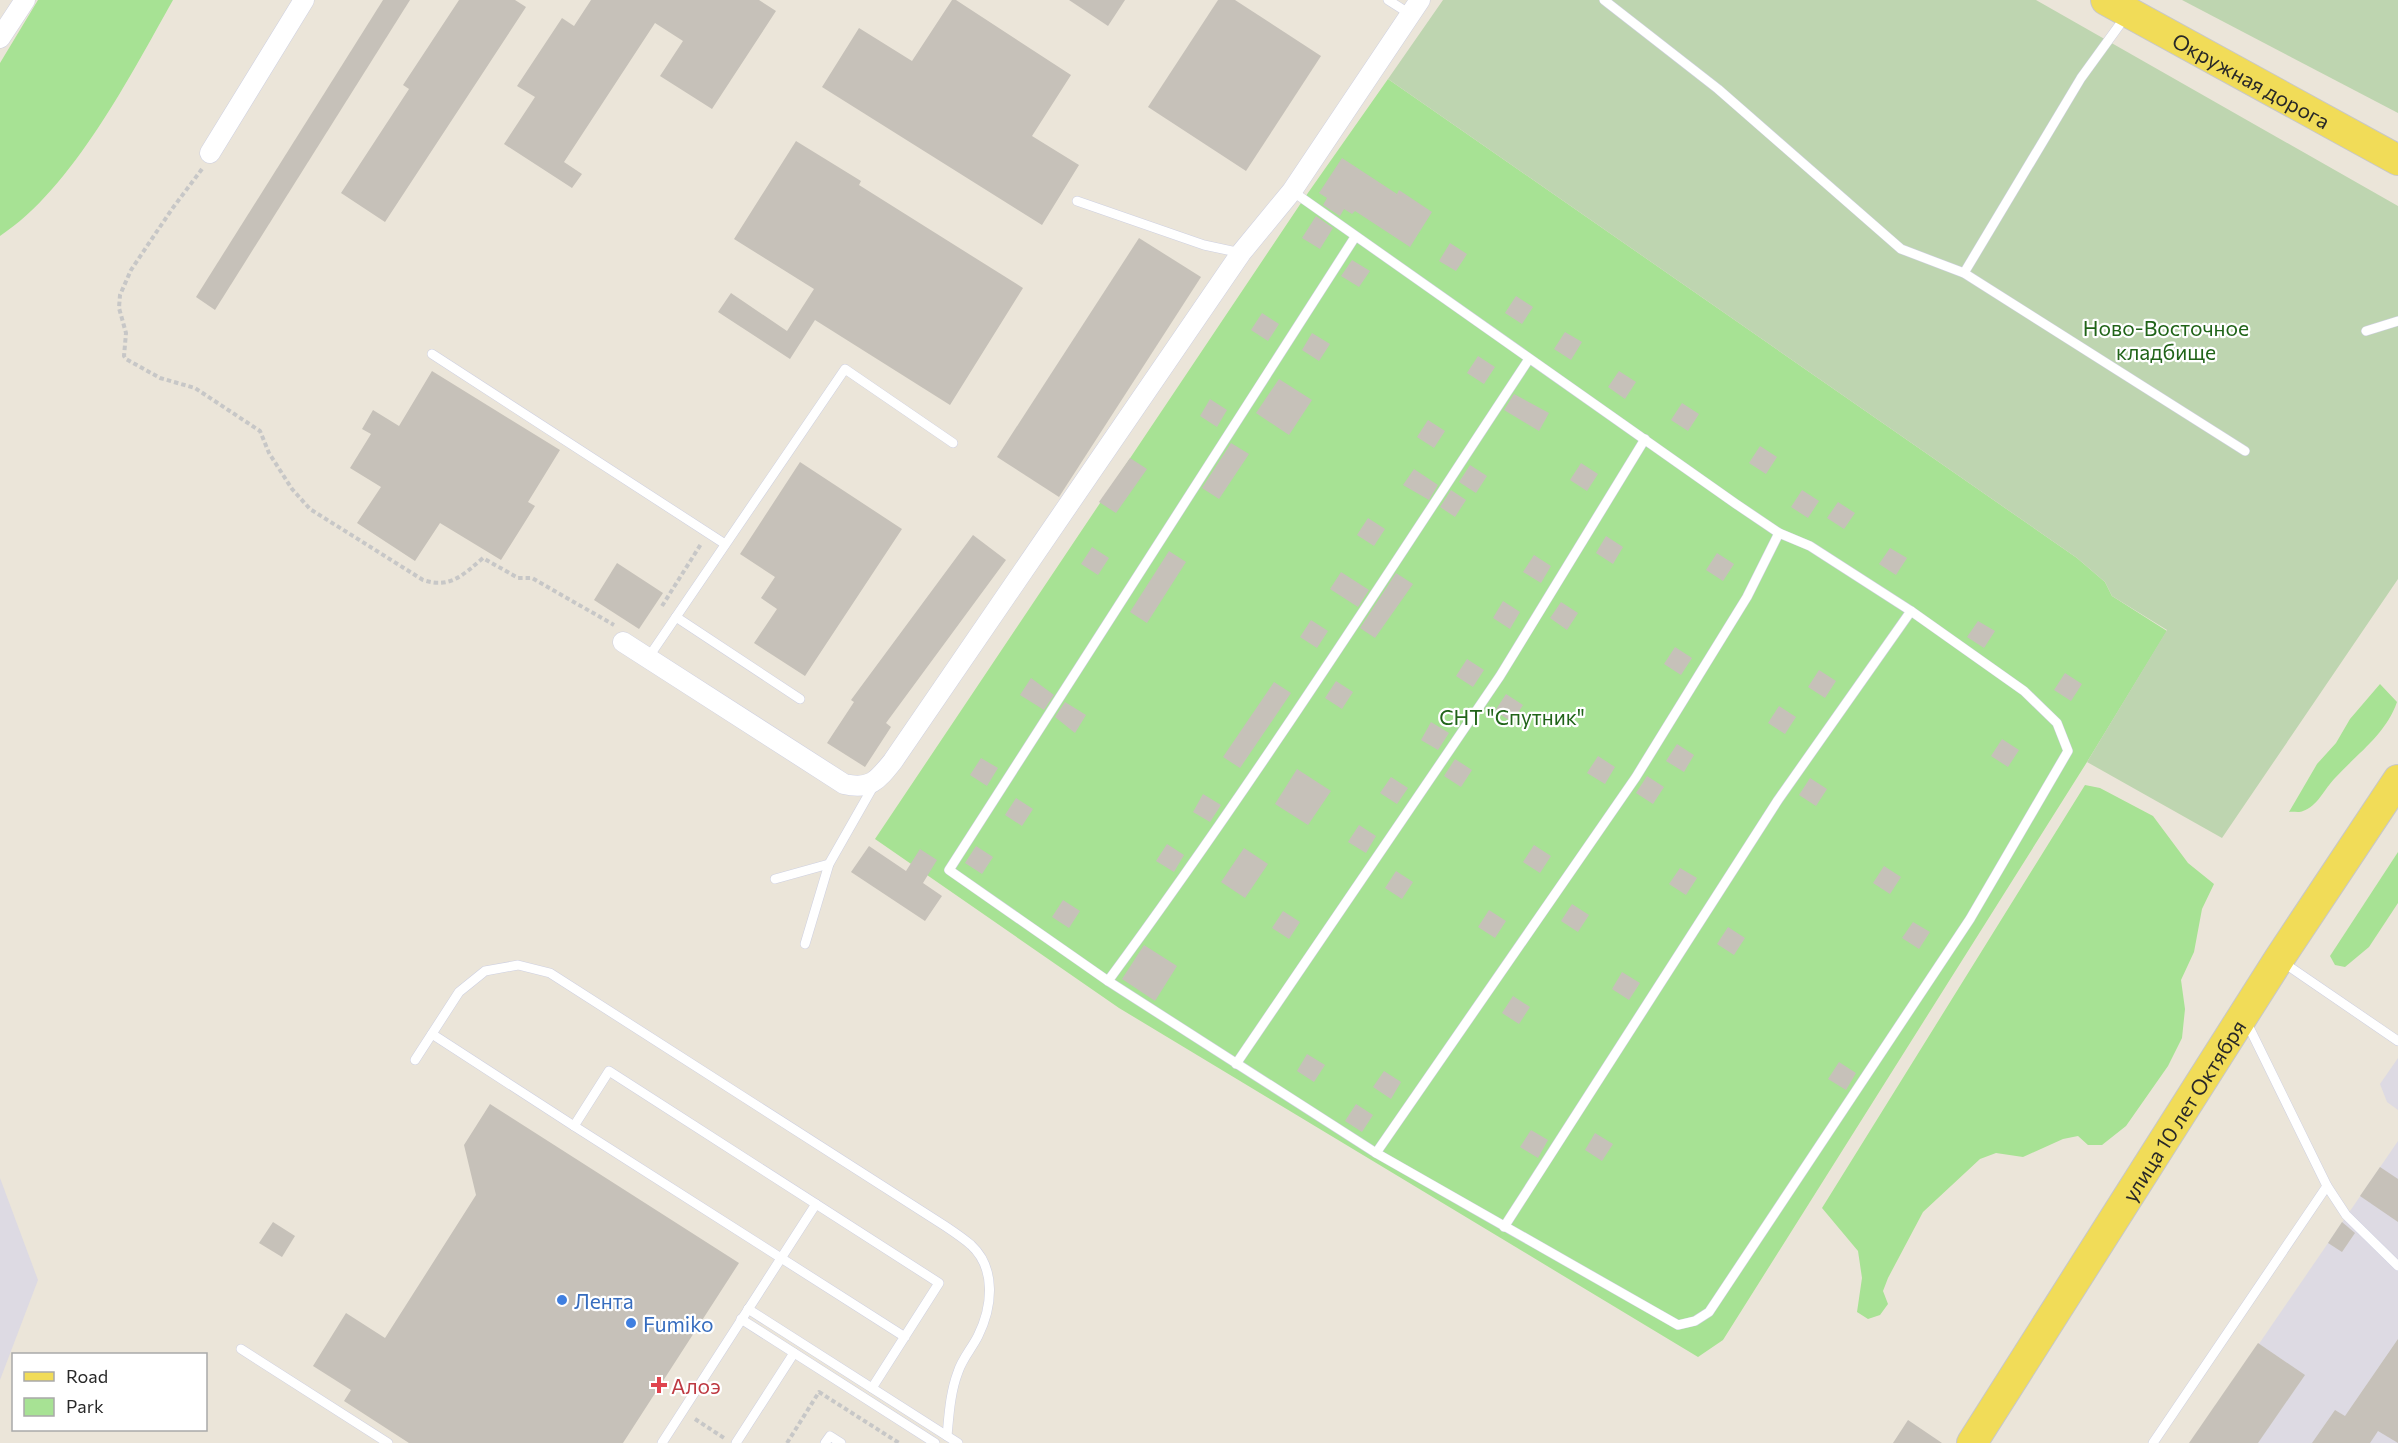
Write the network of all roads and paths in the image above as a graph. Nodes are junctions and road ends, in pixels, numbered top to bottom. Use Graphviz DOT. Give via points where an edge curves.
graph roads {
  1 [pos="25,0"];
  2 [pos="304,0"];
  3 [pos="1388,0"];
  4 [pos="1604,0"];
  5 [pos="2117,6"];
  6 [pos="1415,7"];
  7 [pos="0,38"];
  8 [pos="210,153"];
  9 [pos="2398,160"];
  10 [pos="1292,191"];
  11 [pos="1077,201"];
  12 [pos="1355,237"];
  13 [pos="1241,253"];
  14 [pos="1964,273"];
  15 [pos="2398,321"];
  16 [pos="2366,331"];
  17 [pos="432,354"];
  18 [pos="1529,359"];
  19 [pos="1645,439"];
  20 [pos="953,442"];
  21 [pos="2245,451"];
  22 [pos="708,533"];
  23 [pos="1779,533"];
  24 [pos="725,544"];
  25 [pos="1911,611"];
  26 [pos="658,613"];
  27 [pos="676,617"];
  28 [pos="620,635"];
  29 [pos="647,658"];
  30 [pos="801,699"];
  31 [pos="878,779"];
  32 [pos="2398,780"];
  33 [pos="829,864"];
  34 [pos="775,879"];
  35 [pos="805,944"];
  36 [pos="2279,959"];
  37 [pos="1108,981"];
  38 [pos="2244,1016"];
  39 [pos="432,1035"];
  40 [pos="2398,1041"];
  41 [pos="415,1060"];
  42 [pos="1236,1064"];
  43 [pos="574,1126"];
  44 [pos="1376,1153"];
  45 [pos="2327,1186"];
  46 [pos="816,1204"];
  47 [pos="1504,1227"];
  48 [pos="781,1258"];
  49 [pos="2398,1266"];
  50 [pos="748,1309"];
  51 [pos="741,1319"];
  52 [pos="904,1337"];
  53 [pos="241,1349"];
  54 [pos="794,1353"];
  55 [pos="872,1388"];
  56 [pos="682,1411"];
  57 [pos="947,1436"];
  58 [pos="388,1443"];
  59 [pos="662,1443"];
  60 [pos="734,1443"];
  61 [pos="787,1443"];
  62 [pos="825,1443"];
  63 [pos="841,1443"];
  64 [pos="899,1443"];
  65 [pos="935,1443"];
  66 [pos="958,1443"];
  67 [pos="1972,1443"];
  68 [pos="2153,1443"];
  1 -- 7 [label="street"];
  2 -- 8 [label="street"];
  3 -- 6 [label="lane"];
  4 -- 14 [label="lane" via="1718,90 1901,249"];
  5 -- 9 [label="main road, Окружная дорога"];
  5 -- 14 [label="lane" via="2082,78"];
  6 -- 10 [label="street"];
  8 -- 28 [label="path" via="199,175 131,270 120,295 126,359 160,378 195,388 260,431 268,453 310,509 423,580 436,584 461,576 483,558 518,578 532,578"];
  10 -- 12 [label="lane"];
  10 -- 13 [label="street"];
  11 -- 13 [label="lane" via="1204,245"];
  12 -- 18 [label="lane"];
  12 -- 37 [label="lane" via="949,870"];
  13 -- 31 [label="street"];
  14 -- 21 [label="lane"];
  15 -- 16 [label="lane"];
  17 -- 22 [label="lane"];
  18 -- 19 [label="lane"];
  18 -- 37 [label="lane" via="1301,703"];
  19 -- 23 [label="lane"];
  19 -- 42 [label="lane" via="1500,676"];
  20 -- 24 [label="lane" via="845,369"];
  22 -- 24 [label="lane"];
  22 -- 26 [label="path"];
  23 -- 25 [label="lane" via="1810,546"];
  23 -- 44 [label="lane" via="1747,597 1636,777"];
  24 -- 27 [label="lane"];
  25 -- 47 [label="lane" via="1778,800"];
  25 -- 47 [label="lane" via="2024,691 2057,723 2068,751 1970,920 1709,1312 1678,1325"];
  27 -- 29 [label="lane"];
  27 -- 30 [label="lane"];
  28 -- 29 [label="street"];
  29 -- 31 [label="street" via="844,784 861,788"];
  31 -- 33 [label="lane"];
  32 -- 36 [label="main road, улица 10 лет Октября"];
  33 -- 34 [label="lane"];
  33 -- 35 [label="lane"];
  36 -- 38 [label="main road, улица 10 лет Октября"];
  36 -- 40 [label="lane"];
  37 -- 42 [label="lane"];
  38 -- 45 [label="lane"];
  38 -- 67 [label="main road, улица 10 лет Октября"];
  39 -- 41 [label="lane"];
  39 -- 43 [label="lane"];
  39 -- 57 [label="lane" via="459,992 485,971 518,965 550,973 973,1246 985,1266 990,1287 989,1310 958,1371"];
  42 -- 44 [label="lane"];
  43 -- 46 [label="lane" via="609,1071"];
  43 -- 48 [label="lane"];
  44 -- 47 [label="lane"];
  45 -- 49 [label="lane" via="2346,1215"];
  45 -- 68 [label="lane"];
  46 -- 48 [label="lane"];
  46 -- 52 [label="lane" via="939,1283"];
  48 -- 50 [label="lane"];
  48 -- 52 [label="lane"];
  50 -- 51 [label="lane"];
  50 -- 55 [label="lane"];
  51 -- 54 [label="lane"];
  51 -- 56 [label="lane"];
  52 -- 55 [label="lane"];
  53 -- 58 [label="lane"];
  54 -- 60 [label="lane"];
  54 -- 65 [label="lane"];
  55 -- 57 [label="lane"];
  56 -- 59 [label="lane"];
  56 -- 60 [label="path"];
  57 -- 66 [label="lane"];
  61 -- 64 [label="path" via="819,1392"];
  62 -- 63 [label="lane" via="830,1436"];
}
